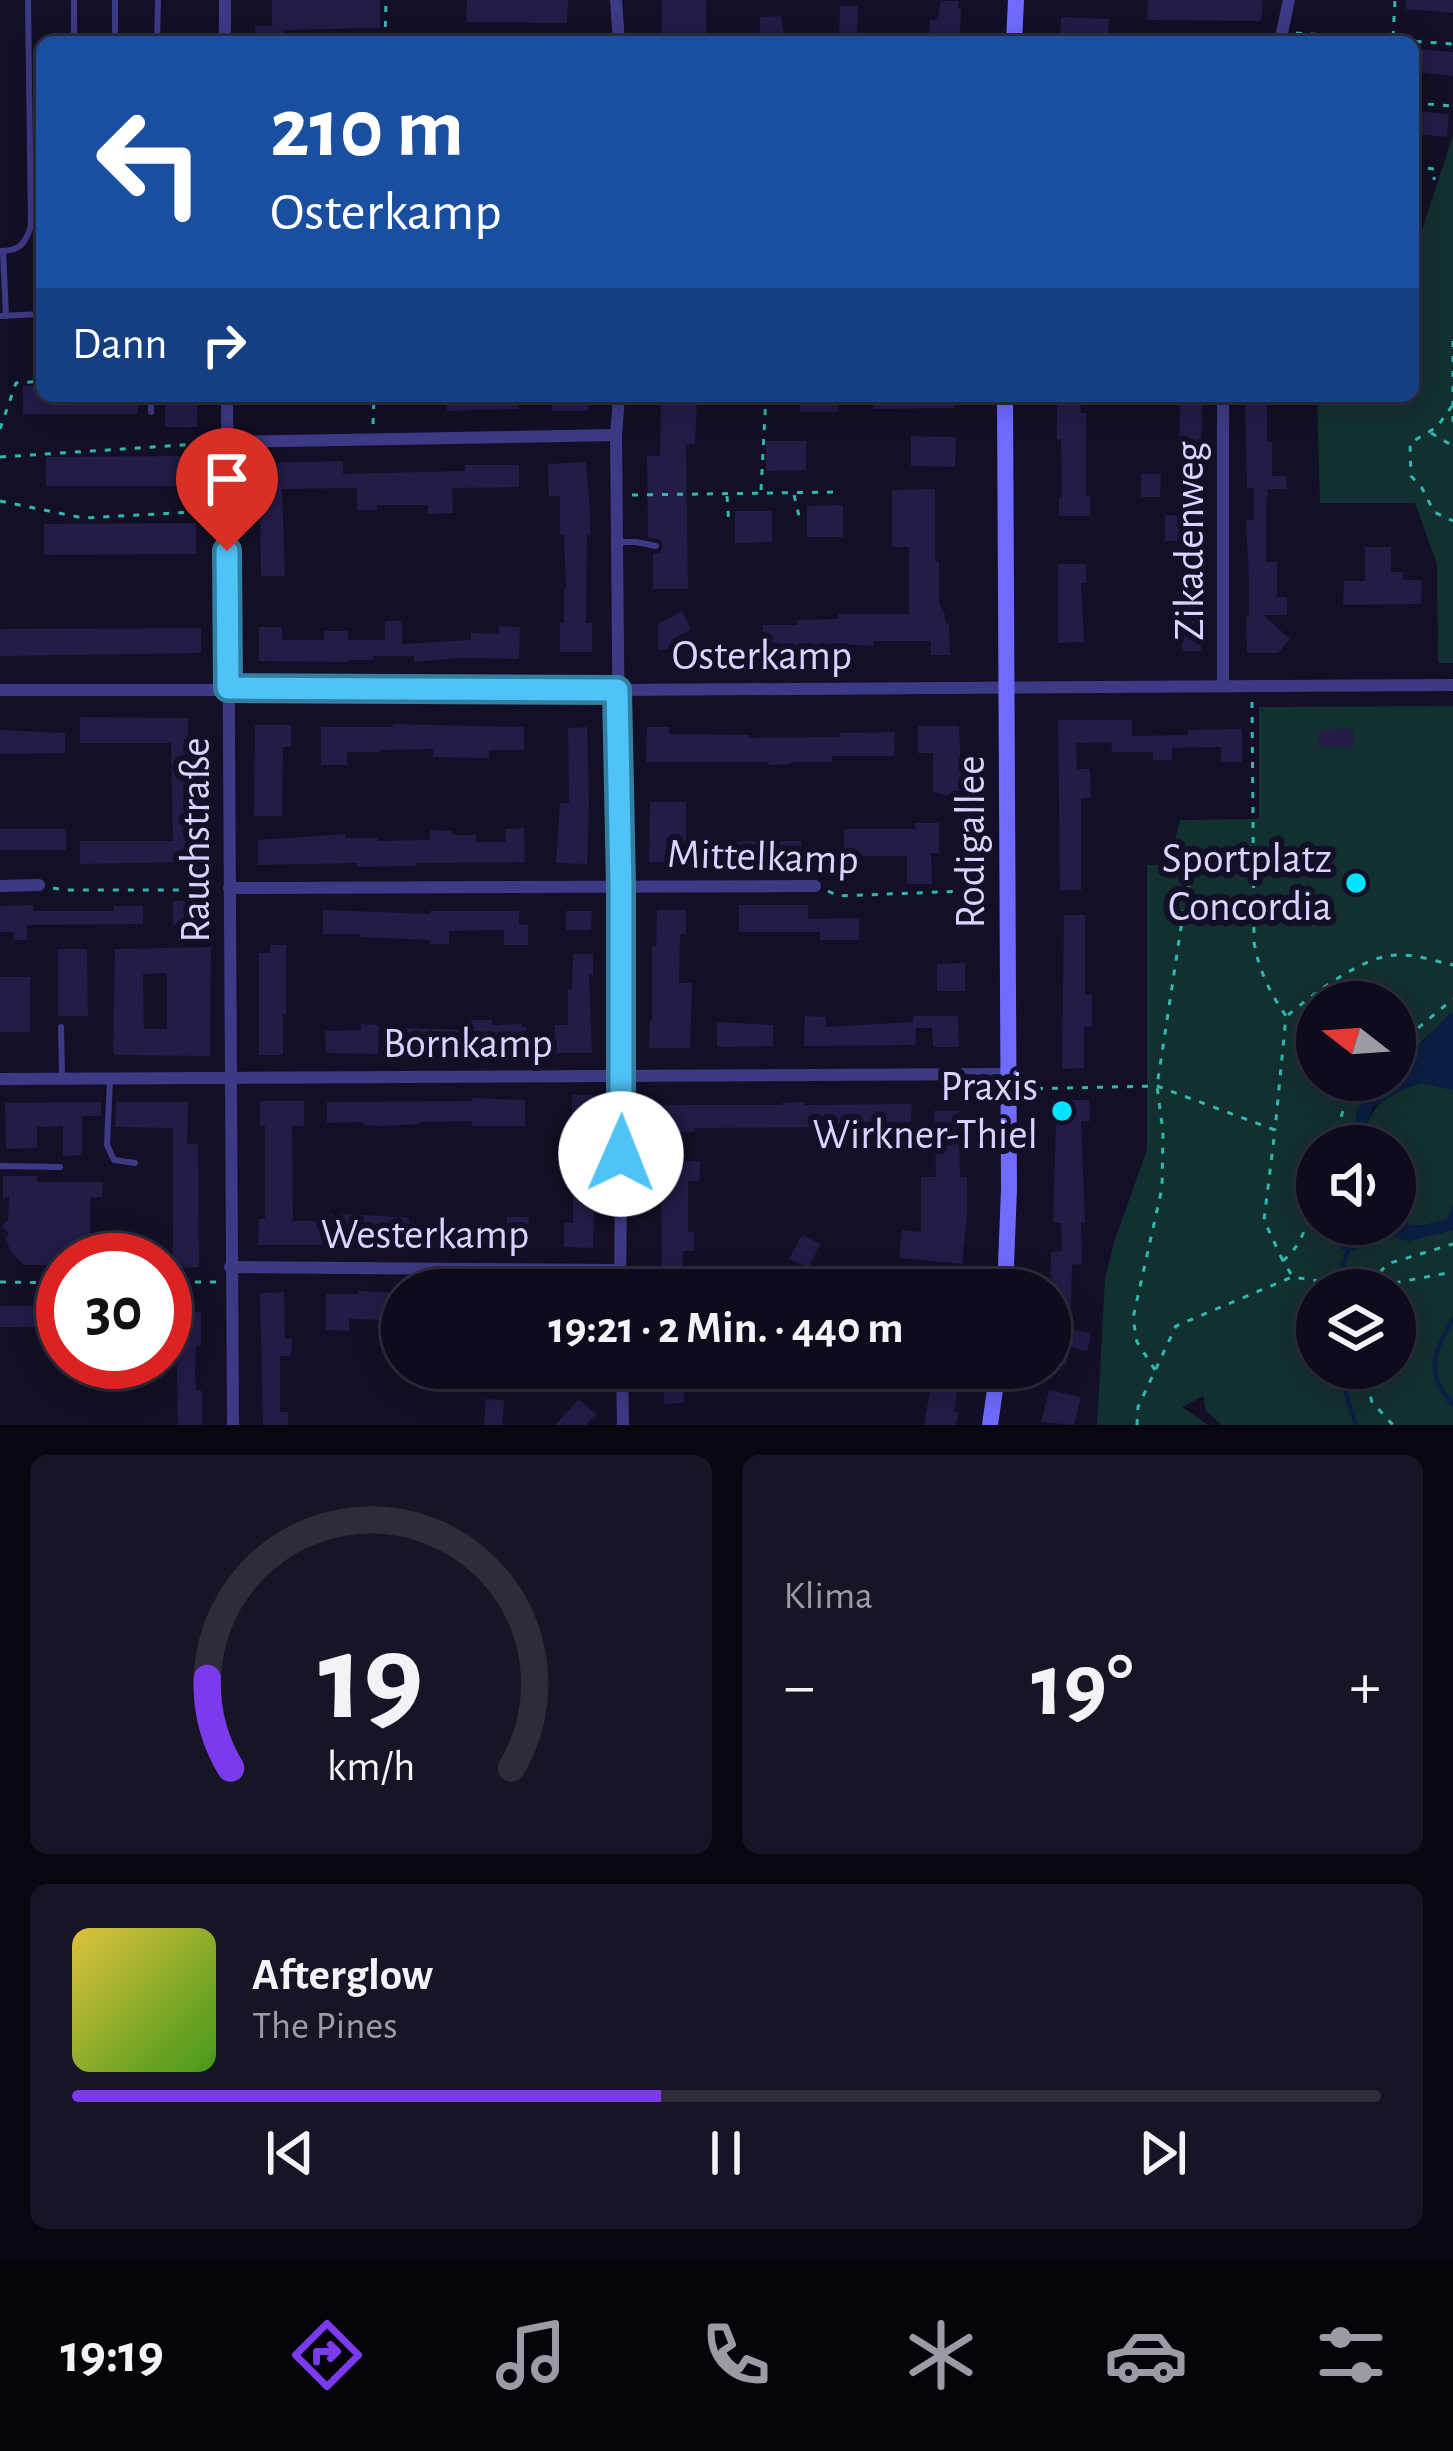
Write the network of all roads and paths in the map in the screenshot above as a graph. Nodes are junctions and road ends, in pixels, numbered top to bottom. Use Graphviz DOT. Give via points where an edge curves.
graph roads {
  1 [pos="28,0"];
  2 [pos="74,0"];
  3 [pos="115,0"];
  4 [pos="158,0"];
  5 [pos="225,0"];
  6 [pos="386,0"];
  7 [pos="616,0"];
  8 [pos="1016,0"];
  9 [pos="1289,0"];
  10 [pos="1395,0"];
  11 [pos="74,36"];
  12 [pos="115,36"];
  13 [pos="158,36"];
  14 [pos="225,36"];
  15 [pos="385,36"];
  16 [pos="619,36"];
  17 [pos="1014,36"];
  18 [pos="1281,36"];
  19 [pos="1392,36"];
  20 [pos="1419,41"];
  21 [pos="1453,44"];
  22 [pos="1419,103"];
  23 [pos="1453,106"];
  24 [pos="1419,168"];
  25 [pos="1433,181"];
  26 [pos="1,251"];
  27 [pos="36,314"];
  28 [pos="3,316"];
  29 [pos="1453,341"];
  30 [pos="36,381"];
  31 [pos="151,402"];
  32 [pos="227,402"];
  33 [pos="374,402"];
  34 [pos="619,402"];
  35 [pos="766,402"];
  36 [pos="1005,402"];
  37 [pos="1223,402"];
  38 [pos="1452,406"];
  39 [pos="151,412"];
  40 [pos="1453,422"];
  41 [pos="0,429"];
  42 [pos="1430,432"];
  43 [pos="616,435"];
  44 [pos="373,440"];
  45 [pos="227,442"];
  46 [pos="1453,446"];
  47 [pos="0,457"];
  48 [pos="761,492"];
  49 [pos="840,492"];
  50 [pos="727,494"];
  51 [pos="794,494"];
  52 [pos="616,495"];
  53 [pos="0,501"];
  54 [pos="226,510"];
  55 [pos="799,517"];
  56 [pos="1453,521"];
  57 [pos="729,525"];
  58 [pos="616,542"];
  59 [pos="656,546"];
  60 [pos="1453,685"];
  61 [pos="1223,686"];
  62 [pos="1252,686"];
  63 [pos="1006,687"];
  64 [pos="228,688"];
  65 [pos="0,690"];
  66 [pos="617,690"];
  67 [pos="1253,863"];
  68 [pos="39,885"];
  69 [pos="0,886"];
  70 [pos="621,886"];
  71 [pos="815,886"];
  72 [pos="223,889"];
  73 [pos="1007,890"];
  74 [pos="1453,965"];
  75 [pos="1453,999"];
  76 [pos="1286,1016"];
  77 [pos="61,1027"];
  78 [pos="1416,1030"];
  79 [pos="622,1077"];
  80 [pos="230,1078"];
  81 [pos="0,1079"];
  82 [pos="62,1079"];
  83 [pos="110,1079"];
  84 [pos="1009,1082"];
  85 [pos="1157,1086"];
  86 [pos="1275,1130"];
  87 [pos="135,1163"];
  88 [pos="0,1166"];
  89 [pos="60,1167"];
  90 [pos="1453,1244"];
  91 [pos="1301,1245"];
  92 [pos="1283,1262"];
  93 [pos="230,1267"];
  94 [pos="490,1269"];
  95 [pos="620,1269"];
  96 [pos="1005,1269"];
  97 [pos="1383,1269"];
  98 [pos="1453,1272"];
  99 [pos="1292,1276"];
  100 [pos="1296,1277"];
  101 [pos="1416,1279"];
  102 [pos="0,1282"];
  103 [pos="36,1282"];
  104 [pos="192,1282"];
  105 [pos="230,1282"];
  106 [pos="1154,1370"];
  107 [pos="622,1389"];
  108 [pos="995,1389"];
  109 [pos="1368,1389"];
  110 [pos="233,1425"];
  111 [pos="623,1425"];
  112 [pos="990,1425"];
  113 [pos="1137,1425"];
  114 [pos="1393,1425"];
  1 -- 26 [label="lane" via="31,226 25,244"];
  2 -- 11 [label="lane"];
  3 -- 12 [label="lane"];
  4 -- 13 [label="lane"];
  5 -- 14 [label="street"];
  6 -- 15 [label="path"];
  7 -- 16 [label="street"];
  8 -- 17 [label="main road"];
  9 -- 18 [label="street"];
  10 -- 19 [label="path"];
  20 -- 21 [label="path"];
  22 -- 23 [label="path"];
  24 -- 25 [label="path" via="1435,169"];
  26 -- 28 [label="lane"];
  27 -- 28 [label="lane"];
  29 -- 38 [label="path"];
  30 -- 41 [label="path" via="16,383"];
  31 -- 39 [label="lane"];
  32 -- 45 [label="street, Rauchstraße"];
  33 -- 44 [label="path"];
  34 -- 43 [label="street"];
  35 -- 48 [label="path"];
  36 -- 63 [label="main road, Rodigallee"];
  37 -- 61 [label="street, Zikadenweg"];
  38 -- 40 [label="path"];
  38 -- 42 [label="path"];
  42 -- 46 [label="path"];
  42 -- 56 [label="path" via="1410,443 1411,476 1434,512"];
  43 -- 44 [label="street"];
  43 -- 52 [label="street"];
  44 -- 45 [label="street"];
  45 -- 47 [label="path"];
  45 -- 54 [label="street, Rauchstraße"];
  48 -- 50 [label="path"];
  48 -- 51 [label="path"];
  49 -- 51 [label="path"];
  50 -- 52 [label="path"];
  50 -- 57 [label="path"];
  51 -- 55 [label="path"];
  52 -- 58 [label="street"];
  53 -- 54 [label="path" via="83,518"];
  54 -- 64 [label="street, Rauchstraße"];
  58 -- 59 [label="lane"];
  58 -- 66 [label="street"];
  60 -- 62 [label="street, Osterkamp"];
  61 -- 62 [label="street, Osterkamp"];
  61 -- 63 [label="street, Osterkamp"];
  62 -- 67 [label="path"];
  63 -- 66 [label="street, Osterkamp"];
  63 -- 73 [label="main road, Rodigallee"];
  64 -- 65 [label="street, Osterkamp"];
  64 -- 66 [label="street, Osterkamp"];
  64 -- 72 [label="street, Rauchstraße"];
  66 -- 70 [label="street"];
  67 -- 76 [label="path" via="1258,963"];
  67 -- 85 [label="path" via="1204,862 1191,875"];
  68 -- 69 [label="street"];
  68 -- 72 [label="path"];
  70 -- 71 [label="street, Mittelkamp"];
  70 -- 72 [label="street, Mittelkamp"];
  70 -- 79 [label="street"];
  71 -- 73 [label="path, Mittelkamp" via="838,896"];
  72 -- 80 [label="street, Rauchstraße"];
  73 -- 84 [label="main road, Rodigallee"];
  74 -- 76 [label="path" via="1371,959"];
  75 -- 78 [label="path"];
  76 -- 86 [label="path"];
  77 -- 82 [label="lane"];
  79 -- 80 [label="street, Bornkamp"];
  79 -- 84 [label="street, Bornkamp"];
  79 -- 95 [label="street"];
  80 -- 83 [label="street, Bornkamp"];
  80 -- 93 [label="street, Rauchstraße"];
  81 -- 82 [label="street, Bornkamp"];
  82 -- 83 [label="street, Bornkamp"];
  83 -- 87 [label="lane" via="107,1145 114,1160"];
  84 -- 85 [label="path"];
  84 -- 96 [label="main road, Rodigallee"];
  85 -- 86 [label="path"];
  85 -- 106 [label="path" via="1162,1188 1133,1318"];
  86 -- 92 [label="path" via="1264,1220"];
  88 -- 89 [label="lane"];
  90 -- 97 [label="path"];
  91 -- 92 [label="path"];
  92 -- 99 [label="path"];
  93 -- 94 [label="street, Westerkamp"];
  93 -- 105 [label="street, Rauchstraße"];
  98 -- 101 [label="path"];
  99 -- 100 [label="path"];
  99 -- 106 [label="path" via="1176,1326"];
  102 -- 103 [label="path"];
  104 -- 105 [label="path"];
  105 -- 110 [label="street, Rauchstraße"];
  106 -- 113 [label="path"];
  107 -- 111 [label="street"];
  108 -- 112 [label="main road"];
  109 -- 114 [label="path"];
}
